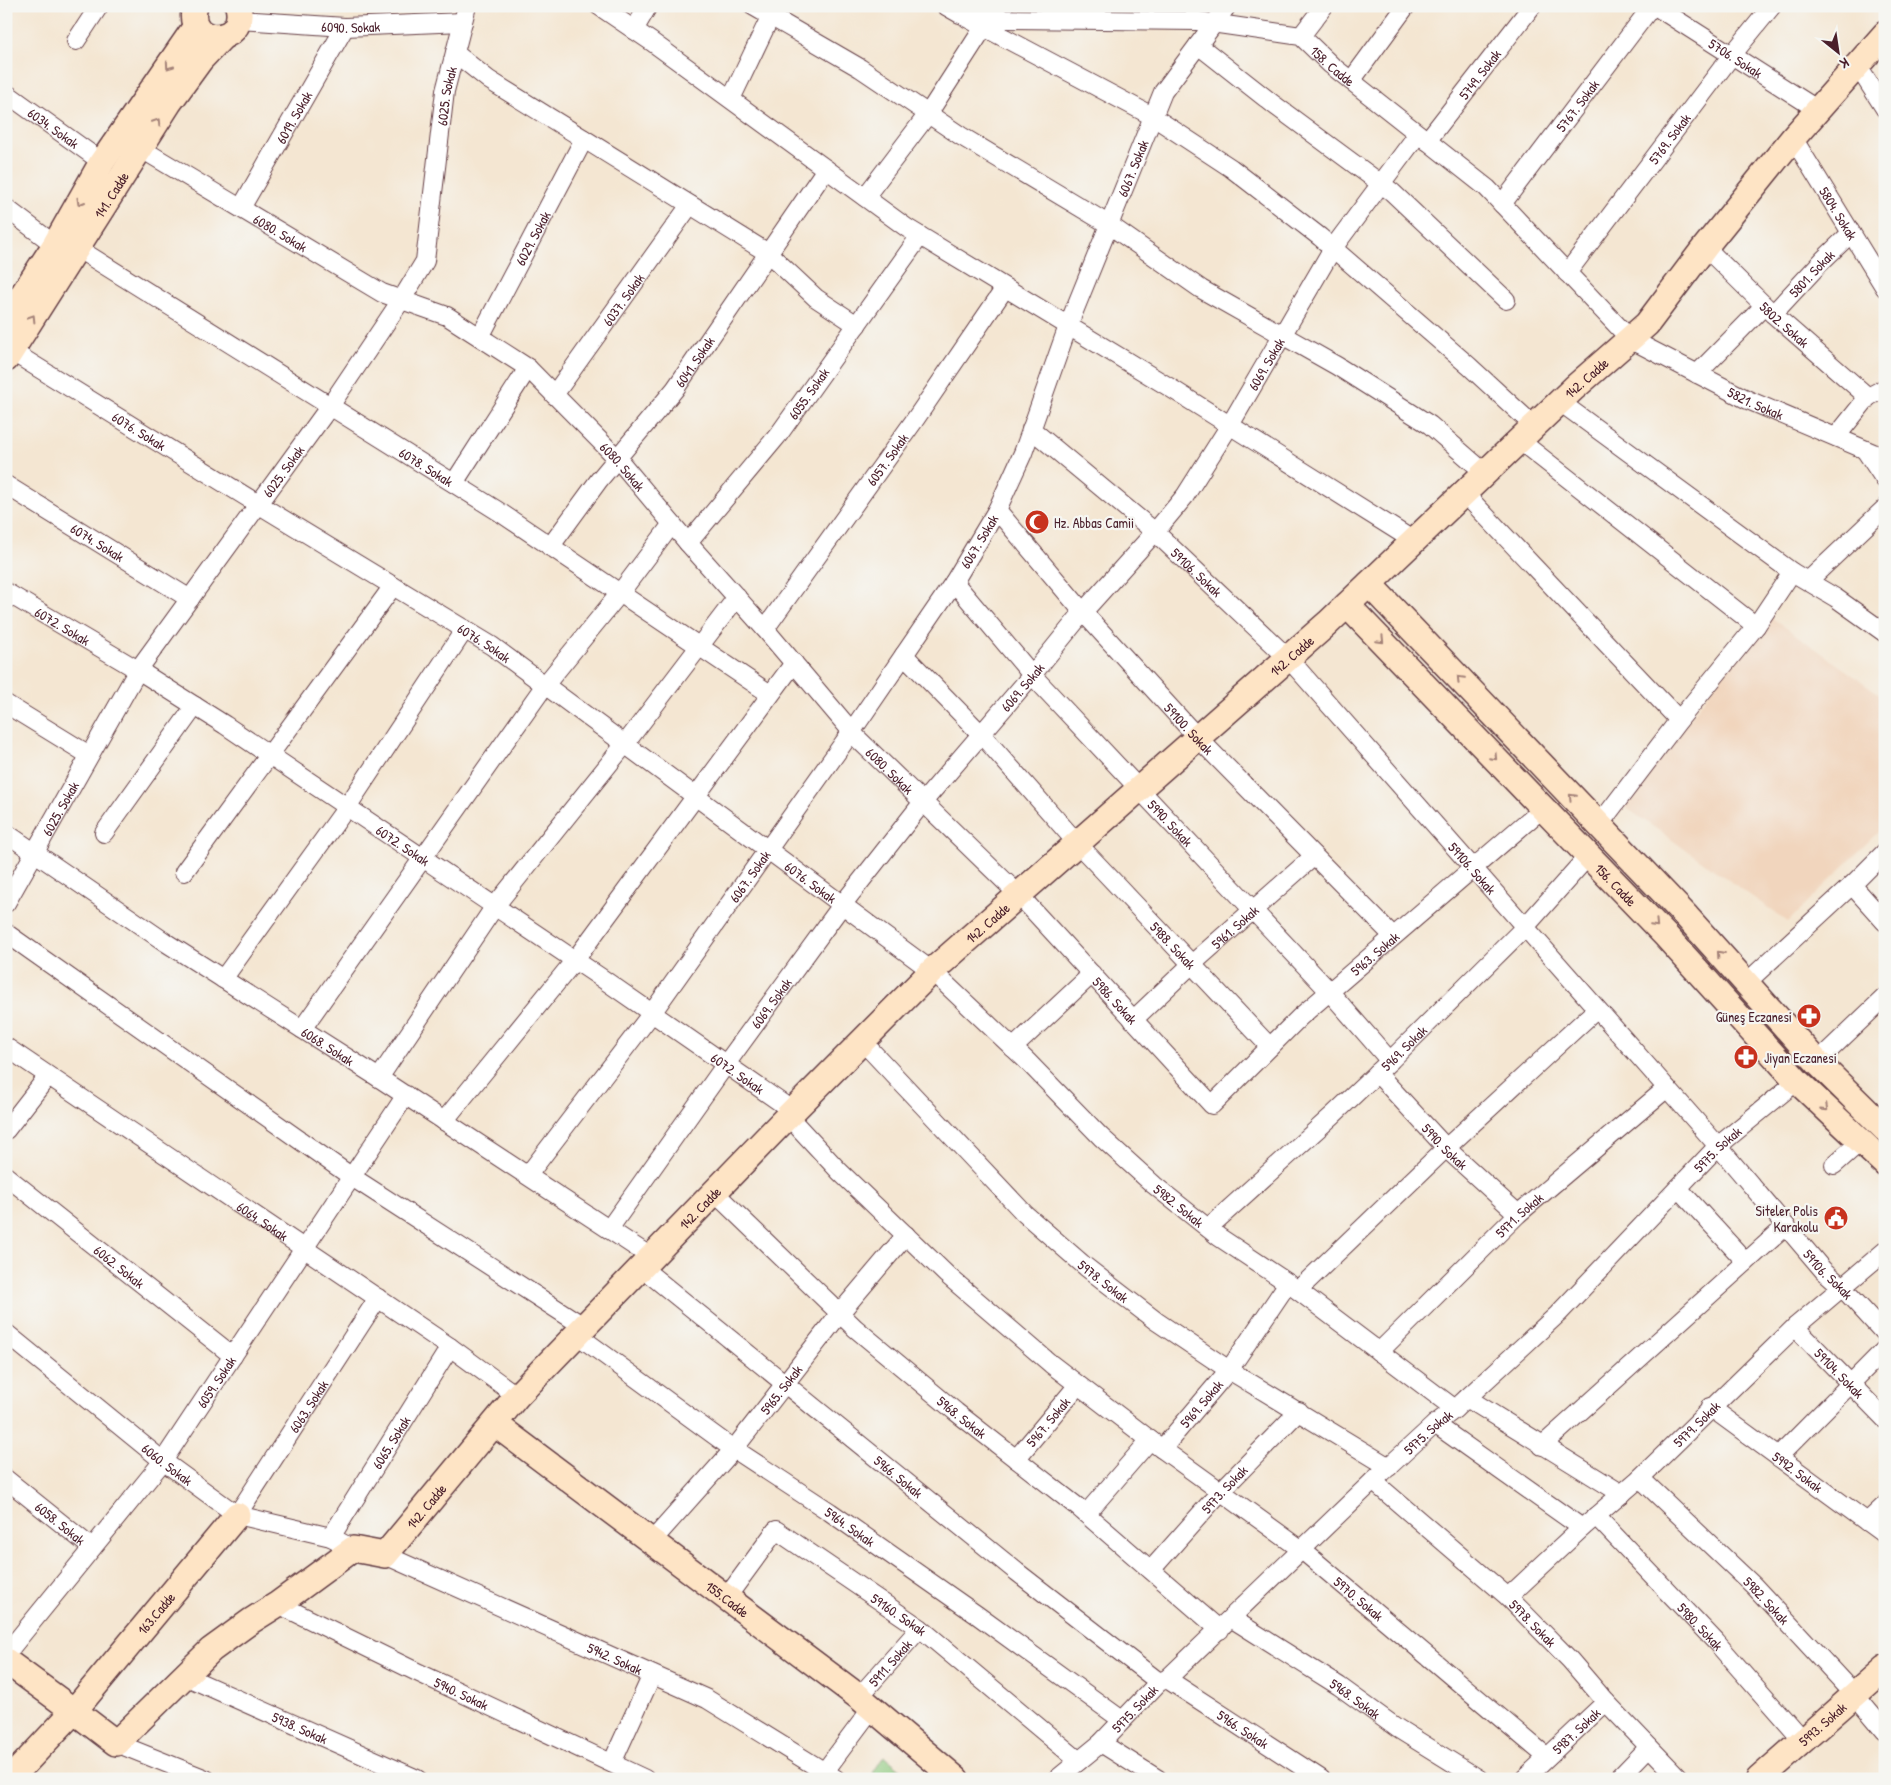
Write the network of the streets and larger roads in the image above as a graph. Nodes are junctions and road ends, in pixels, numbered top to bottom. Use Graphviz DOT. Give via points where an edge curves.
graph roads {
  1 [pos="99,6"];
  2 [pos="599,6"];
  3 [pos="648,6"];
  4 [pos="753,6"];
  5 [pos="1227,6"];
  6 [pos="1324,6"];
  7 [pos="1406,6"];
  8 [pos="1532,6"];
  9 [pos="1654,6"];
  10 [pos="1772,6"];
  11 [pos="953,10"];
  12 [pos="773,11"];
  13 [pos="1102,13"];
  14 [pos="465,14"];
  15 [pos="196,16"];
  16 [pos="237,16"];
  17 [pos="988,17"];
  18 [pos="1214,23"];
  19 [pos="345,27"];
  20 [pos="634,30"];
  21 [pos="1885,34"];
  22 [pos="1301,36"];
  23 [pos="76,40"];
  24 [pos="1198,45"];
  25 [pos="455,53"];
  26 [pos="1732,55"];
  27 [pos="1857,65"];
  28 [pos="1351,81"];
  29 [pos="6,93"];
  30 [pos="731,99"];
  31 [pos="1885,109"];
  32 [pos="1818,110"];
  33 [pos="928,114"];
  34 [pos="1152,116"];
  35 [pos="1422,137"];
  36 [pos="1793,138"];
  37 [pos="584,139"];
  38 [pos="140,148"];
  39 [pos="102,162"];
  40 [pos="826,169"];
  41 [pos="1380,184"];
  42 [pos="865,197"];
  43 [pos="1502,204"];
  44 [pos="690,205"];
  45 [pos="6,208"];
  46 [pos="242,208"];
  47 [pos="1108,224"];
  48 [pos="1851,233"];
  49 [pos="920,236"];
  50 [pos="66,246"];
  51 [pos="1705,247"];
  52 [pos="1333,248"];
  53 [pos="768,254"];
  54 [pos="1567,273"];
  55 [pos="1005,288"];
  56 [pos="1885,288"];
  57 [pos="402,299"];
  58 [pos="1506,300"];
  59 [pos="1768,310"];
  60 [pos="6,320"];
  61 [pos="857,324"];
  62 [pos="1068,326"];
  63 [pos="1283,336"];
  64 [pos="480,337"];
  65 [pos="1630,339"];
  66 [pos="9,355"];
  67 [pos="528,368"];
  68 [pos="1696,374"];
  69 [pos="1885,388"];
  70 [pos="554,395"];
  71 [pos="1868,397"];
  72 [pos="1560,402"];
  73 [pos="330,406"];
  74 [pos="1230,425"];
  75 [pos="1032,429"];
  76 [pos="1527,433"];
  77 [pos="1836,438"];
  78 [pos="1865,450"];
  79 [pos="617,458"];
  80 [pos="1885,458"];
  81 [pos="1485,473"];
  82 [pos="1885,480"];
  83 [pos="454,483"];
  84 [pos="6,485"];
  85 [pos="1464,493"];
  86 [pos="258,504"];
  87 [pos="1885,508"];
  88 [pos="997,510"];
  89 [pos="672,524"];
  90 [pos="1155,532"];
  91 [pos="1414,541"];
  92 [pos="688,543"];
  93 [pos="550,547"];
  94 [pos="1792,572"];
  95 [pos="954,582"];
  96 [pos="1808,582"];
  97 [pos="1369,584"];
  98 [pos="393,586"];
  99 [pos="6,592"];
  100 [pos="620,593"];
  101 [pos="736,597"];
  102 [pos="190,599"];
  103 [pos="1347,605"];
  104 [pos="1083,612"];
  105 [pos="1756,626"];
  106 [pos="465,629"];
  107 [pos="765,629"];
  108 [pos="1885,633"];
  109 [pos="699,646"];
  110 [pos="904,655"];
  111 [pos="1288,658"];
  112 [pos="794,663"];
  113 [pos="138,670"];
  114 [pos="1032,675"];
  115 [pos="545,685"];
  116 [pos="770,694"];
  117 [pos="6,704"];
  118 [pos="195,706"];
  119 [pos="1679,720"];
  120 [pos="852,732"];
  121 [pos="981,734"];
  122 [pos="1198,737"];
  123 [pos="625,744"];
  124 [pos="89,755"];
  125 [pos="269,755"];
  126 [pos="1139,788"];
  127 [pos="696,796"];
  128 [pos="923,802"];
  129 [pos="347,807"];
  130 [pos="1543,808"];
  131 [pos="1599,825"];
  132 [pos="6,833"];
  133 [pos="104,833"];
  134 [pos="1077,843"];
  135 [pos="768,849"];
  136 [pos="34,852"];
  137 [pos="1885,852"];
  138 [pos="1589,855"];
  139 [pos="1314,856"];
  140 [pos="424,858"];
  141 [pos="1474,869"];
  142 [pos="184,872"];
  143 [pos="1852,885"];
  144 [pos="1018,894"];
  145 [pos="6,903"];
  146 [pos="842,905"];
  147 [pos="495,906"];
  148 [pos="1253,910"];
  149 [pos="1885,922"];
  150 [pos="1525,927"];
  151 [pos="6,933"];
  152 [pos="1393,936"];
  153 [pos="575,960"];
  154 [pos="1192,964"];
  155 [pos="932,971"];
  156 [pos="1092,974"];
  157 [pos="223,979"];
  158 [pos="1746,983"];
  159 [pos="1329,991"];
  160 [pos="1885,997"];
  161 [pos="1597,1009"];
  162 [pos="652,1013"];
  163 [pos="1134,1020"];
  164 [pos="302,1029"];
  165 [pos="862,1041"];
  166 [pos="6,1047"];
  167 [pos="1270,1047"];
  168 [pos="1013,1048"];
  169 [pos="1390,1061"];
  170 [pos="1817,1062"];
  171 [pos="726,1064"];
  172 [pos="1377,1073"];
  173 [pos="48,1076"];
  174 [pos="379,1078"];
  175 [pos="1797,1081"];
  176 [pos="1667,1088"];
  177 [pos="406,1095"];
  178 [pos="1212,1105"];
  179 [pos="791,1113"];
  180 [pos="444,1120"];
  181 [pos="6,1130"];
  182 [pos="1885,1130"];
  183 [pos="1860,1141"];
  184 [pos="1718,1146"];
  185 [pos="1446,1148"];
  186 [pos="1885,1164"];
  187 [pos="1834,1165"];
  188 [pos="6,1176"];
  189 [pos="528,1176"];
  190 [pos="352,1177"];
  191 [pos="1678,1188"];
  192 [pos="714,1192"];
  193 [pos="1518,1214"];
  194 [pos="1786,1226"];
  195 [pos="1208,1228"];
  196 [pos="609,1229"];
  197 [pos="906,1235"];
  198 [pos="305,1249"];
  199 [pos="1885,1251"];
  200 [pos="646,1262"];
  201 [pos="1746,1262"];
  202 [pos="1293,1286"];
  203 [pos="1841,1286"];
  204 [pos="378,1298"];
  205 [pos="840,1313"];
  206 [pos="1794,1327"];
  207 [pos="580,1330"];
  208 [pos="6,1333"];
  209 [pos="1885,1334"];
  210 [pos="450,1347"];
  211 [pos="1885,1349"];
  212 [pos="1379,1352"];
  213 [pos="233,1356"];
  214 [pos="1229,1370"];
  215 [pos="784,1383"];
  216 [pos="1849,1383"];
  217 [pos="1078,1384"];
  218 [pos="517,1396"];
  219 [pos="1461,1403"];
  220 [pos="1710,1407"];
  221 [pos="1299,1411"];
  222 [pos="1885,1420"];
  223 [pos="495,1424"];
  224 [pos="1435,1424"];
  225 [pos="1156,1445"];
  226 [pos="1542,1446"];
  227 [pos="734,1449"];
  228 [pos="1778,1457"];
  229 [pos="1016,1459"];
  230 [pos="163,1460"];
  231 [pos="1389,1468"];
  232 [pos="1640,1478"];
  233 [pos="6,1480"];
  234 [pos="1373,1481"];
  235 [pos="1221,1491"];
  236 [pos="1622,1494"];
  237 [pos="1885,1505"];
  238 [pos="1086,1514"];
  239 [pos="237,1515"];
  240 [pos="1596,1516"];
  241 [pos="1867,1522"];
  242 [pos="1582,1528"];
  243 [pos="1885,1535"];
  244 [pos="331,1537"];
  245 [pos="652,1541"];
  246 [pos="92,1548"];
  247 [pos="353,1549"];
  248 [pos="1302,1550"];
  249 [pos="385,1555"];
  250 [pos="1151,1570"];
  251 [pos="727,1597"];
  252 [pos="1508,1597"];
  253 [pos="278,1604"];
  254 [pos="1225,1624"];
  255 [pos="920,1628"];
  256 [pos="6,1654"];
  257 [pos="6,1661"];
  258 [pos="1885,1668"];
  259 [pos="652,1675"];
  260 [pos="185,1676"];
  261 [pos="1163,1681"];
  262 [pos="1854,1694"];
  263 [pos="865,1702"];
  264 [pos="1606,1702"];
  265 [pos="74,1711"];
  266 [pos="1122,1720"];
  267 [pos="1885,1731"];
  268 [pos="1803,1741"];
  269 [pos="116,1743"];
  270 [pos="1101,1743"];
  271 [pos="1649,1747"];
  272 [pos="1547,1757"];
  273 [pos="1079,1761"];
  274 [pos="612,1763"];
  275 [pos="173,1773"];
  276 [pos="827,1776"];
  277 [pos="10,1779"];
  278 [pos="206,1779"];
  279 [pos="417,1779"];
  280 [pos="645,1779"];
  281 [pos="956,1779"];
  282 [pos="1057,1779"];
  283 [pos="1158,1779"];
  284 [pos="1321,1779"];
  285 [pos="1479,1779"];
  286 [pos="1524,1779"];
  287 [pos="1618,1779"];
  288 [pos="1680,1779"];
  289 [pos="1759,1779"];
  1 -- 23 [label="street"];
  2 -- 20 [label="street"];
  3 -- 20 [label="street"];
  4 -- 12 [label="street"];
  5 -- 18 [label="street, 6067. Sokak"];
  6 -- 22 [label="street"];
  7 -- 28 [label="street"];
  8 -- 35 [label="street, 5749. Sokak"];
  9 -- 26 [label="street, 5706. Sokak"];
  9 -- 43 [label="street, 5767. Sokak"];
  10 -- 26 [label="street, 5769. Sokak"];
  11 -- 17 [label="street, 158. Cadde"];
  12 -- 30 [label="street"];
  12 -- 33 [label="street"];
  13 -- 17 [label="street, 158. Cadde" via="1005,19"];
  13 -- 18 [label="street, 158. Cadde"];
  14 -- 19 [label="street, 6090. Sokak"];
  14 -- 25 [label="street, 6025. Sokak"];
  15 -- 16 [label="street" via="201,32 216,38"];
  15 -- 39 [label="street, 141. Cadde, one-way"];
  16 -- 19 [label="street, 6090. Sokak"];
  38 -- 16 [label="street, 141. Cadde, one-way" via="201,59"];
  17 -- 33 [label="street"];
  17 -- 34 [label="street"];
  18 -- 22 [label="street, 158. Cadde"];
  18 -- 24 [label="street, 6067. Sokak"];
  19 -- 46 [label="street, 6019. Sokak"];
  20 -- 30 [label="street"];
  21 -- 27 [label="street, 142. Cadde"];
  22 -- 28 [label="street, 158. Cadde"];
  24 -- 34 [label="street, 6067. Sokak" via="1163,92"];
  24 -- 41 [label="street"];
  25 -- 37 [label="street" via="489,80"];
  25 -- 57 [label="street, 6025. Sokak" via="445,91 425,262"];
  26 -- 32 [label="street, 5706. Sokak"];
  26 -- 54 [label="street, 5769. Sokak"];
  27 -- 31 [label="street"];
  27 -- 32 [label="street, 142. Cadde"];
  28 -- 35 [label="street, 158. Cadde"];
  29 -- 39 [label="street, 6034. Sokak"];
  30 -- 40 [label="street"];
  32 -- 36 [label="street, 142. Cadde"];
  33 -- 42 [label="street"];
  33 -- 47 [label="street"];
  34 -- 47 [label="street, 6067. Sokak"];
  34 -- 52 [label="street" via="1231,168"];
  35 -- 41 [label="street, 6069. Sokak"];
  35 -- 43 [label="street, 158. Cadde" via="1487,188"];
  36 -- 48 [label="street, 5804. Sokak"];
  36 -- 51 [label="street, 142. Cadde"];
  37 -- 44 [label="street"];
  37 -- 64 [label="street, 6029. Sokak"];
  38 -- 46 [label="street, 6080. Sokak"];
  38 -- 50 [label="street, 141. Cadde"];
  39 -- 50 [label="street, 141. Cadde, one-way"];
  40 -- 42 [label="street"];
  40 -- 53 [label="street, 6041. Sokak"];
  41 -- 52 [label="street, 6069. Sokak"];
  41 -- 58 [label="street"];
  42 -- 49 [label="street"];
  43 -- 54 [label="street, 158. Cadde"];
  44 -- 53 [label="street"];
  44 -- 70 [label="street, 6037. Sokak"];
  45 -- 50 [label="street, 6078. Sokak"];
  46 -- 57 [label="street, 6080. Sokak" via="382,293"];
  47 -- 62 [label="street, 6067. Sokak"];
  47 -- 63 [label="street" via="1200,289"];
  48 -- 56 [label="street, 5804. Sokak"];
  48 -- 59 [label="street, 5801. Sokak"];
  49 -- 55 [label="street"];
  49 -- 61 [label="street, 6055. Sokak"];
  50 -- 60 [label="street, 141. Cadde"];
  66 -- 50 [label="street, 141. Cadde, one-way"];
  50 -- 73 [label="street, 6078. Sokak"];
  51 -- 59 [label="street, 5802. Sokak"];
  51 -- 65 [label="street, 142. Cadde" via="1647,324"];
  52 -- 63 [label="street, 6069. Sokak"];
  52 -- 76 [label="street" via="1469,366"];
  53 -- 61 [label="street" via="816,298"];
  53 -- 79 [label="street, 6041. Sokak" via="675,389"];
  54 -- 65 [label="street, 158. Cadde"];
  55 -- 62 [label="street"];
  55 -- 107 [label="street, 6057. Sokak"];
  57 -- 64 [label="street, 6080. Sokak" via="447,316"];
  57 -- 73 [label="street, 6025. Sokak"];
  59 -- 68 [label="street, 5801. Sokak"];
  59 -- 71 [label="street, 5802. Sokak"];
  61 -- 92 [label="street, 6055. Sokak" via="779,434"];
  62 -- 74 [label="street"];
  62 -- 75 [label="street, 6067. Sokak"];
  63 -- 74 [label="street, 6069. Sokak"];
  63 -- 81 [label="street" via="1430,425"];
  64 -- 67 [label="street, 6080. Sokak"];
  65 -- 68 [label="street, 5821. Sokak"];
  65 -- 72 [label="street, 142. Cadde"];
  66 -- 86 [label="street, 6076. Sokak"];
  67 -- 70 [label="street, 6080. Sokak"];
  67 -- 83 [label="street"];
  68 -- 77 [label="street, 5821. Sokak"];
  69 -- 71 [label="street"];
  70 -- 79 [label="street, 6080. Sokak"];
  71 -- 77 [label="street"];
  72 -- 76 [label="street, 142. Cadde"];
  72 -- 94 [label="street"];
  73 -- 83 [label="street, 6078. Sokak"];
  73 -- 86 [label="street, 6025. Sokak"];
  74 -- 90 [label="street, 6069. Sokak" via="1185,496"];
  74 -- 91 [label="street"];
  75 -- 88 [label="street, 6067. Sokak"];
  75 -- 90 [label="street, 59106. Sokak"];
  76 -- 81 [label="street, 142. Cadde"];
  76 -- 105 [label="street"];
  77 -- 78 [label="street, 5821. Sokak"];
  78 -- 80 [label="street, 5821. Sokak"];
  78 -- 82 [label="street"];
  79 -- 89 [label="street, 6080. Sokak"];
  79 -- 93 [label="street, 6041. Sokak"];
  81 -- 85 [label="street, 142. Cadde"];
  83 -- 93 [label="street, 6078. Sokak"];
  84 -- 102 [label="street, 6074. Sokak"];
  85 -- 91 [label="street, 142. Cadde"];
  85 -- 119 [label="street"];
  86 -- 98 [label="street, 6076. Sokak"];
  86 -- 102 [label="street, 6025. Sokak"];
  87 -- 96 [label="street"];
  88 -- 95 [label="street, 6067. Sokak"];
  88 -- 104 [label="street, 59100. Sokak"];
  89 -- 92 [label="street, 6080. Sokak"];
  89 -- 100 [label="street"];
  90 -- 104 [label="street, 6069. Sokak"];
  90 -- 111 [label="street, 59106. Sokak"];
  91 -- 97 [label="street, 142. Cadde"];
  92 -- 101 [label="street, 6080. Sokak"];
  93 -- 100 [label="street, 6078. Sokak"];
  94 -- 96 [label="street"];
  94 -- 105 [label="street"];
  95 -- 110 [label="street, 6067. Sokak"];
  95 -- 114 [label="street, 5990. Sokak"];
  96 -- 108 [label="street"];
  97 -- 103 [label="street, 142. Cadde"];
  131 -- 97 [label="street, 156. Cadde, one-way"];
  98 -- 106 [label="street, 6076. Sokak"];
  98 -- 125 [label="street"];
  99 -- 113 [label="street, 6072. Sokak"];
  100 -- 109 [label="street, 6078. Sokak"];
  100 -- 115 [label="street"];
  101 -- 107 [label="street, 6080. Sokak"];
  101 -- 109 [label="street"];
  102 -- 113 [label="street, 6025. Sokak"];
  103 -- 111 [label="street, 142. Cadde"];
  103 -- 130 [label="street, 156. Cadde, one-way"];
  104 -- 114 [label="street, 6069. Sokak"];
  104 -- 122 [label="street, 59100. Sokak"];
  105 -- 119 [label="street"];
  106 -- 115 [label="street, 6076. Sokak"];
  106 -- 129 [label="street"];
  107 -- 112 [label="street, 6080. Sokak"];
  109 -- 116 [label="street, 6078. Sokak"];
  109 -- 123 [label="street"];
  110 -- 120 [label="street, 6067. Sokak"];
  110 -- 121 [label="street, 5988. Sokak"];
  111 -- 122 [label="street, 142. Cadde"];
  111 -- 141 [label="street, 59106. Sokak"];
  112 -- 116 [label="street"];
  112 -- 120 [label="street, 6080. Sokak"];
  113 -- 118 [label="street, 6072. Sokak"];
  113 -- 124 [label="street, 6025. Sokak"];
  114 -- 121 [label="street, 6069. Sokak"];
  114 -- 126 [label="street, 5990. Sokak"];
  115 -- 123 [label="street, 6076. Sokak"];
  115 -- 140 [label="street"];
  116 -- 127 [label="street"];
  117 -- 124 [label="street"];
  118 -- 125 [label="street, 6072. Sokak"];
  118 -- 133 [label="street"];
  119 -- 131 [label="street"];
  120 -- 128 [label="street, 6080. Sokak"];
  120 -- 135 [label="street, 6067. Sokak"];
  121 -- 128 [label="street, 6069. Sokak"];
  121 -- 134 [label="street, 5988. Sokak"];
  122 -- 126 [label="street, 142. Cadde"];
  122 -- 139 [label="street, 59100. Sokak"];
  123 -- 127 [label="street, 6076. Sokak"];
  123 -- 147 [label="street"];
  124 -- 136 [label="street, 6025. Sokak"];
  125 -- 129 [label="street, 6072. Sokak"];
  125 -- 142 [label="street"];
  126 -- 134 [label="street, 142. Cadde"];
  126 -- 148 [label="street, 5990. Sokak"];
  127 -- 135 [label="street, 6076. Sokak"];
  127 -- 153 [label="street"];
  128 -- 144 [label="street, 6080. Sokak"];
  128 -- 146 [label="street, 6069. Sokak"];
  129 -- 140 [label="street, 6072. Sokak"];
  129 -- 157 [label="street"];
  130 -- 138 [label="street, 156. Cadde"];
  130 -- 141 [label="street, 5963. Sokak"];
  158 -- 131 [label="street, 156. Cadde, one-way"];
  132 -- 136 [label="street, 6068. Sokak"];
  134 -- 144 [label="street, 142. Cadde"];
  134 -- 154 [label="street, 5988. Sokak"];
  135 -- 146 [label="street, 6076. Sokak"];
  135 -- 162 [label="street, 6067. Sokak"];
  136 -- 145 [label="street, 6025. Sokak"];
  136 -- 157 [label="street, 6068. Sokak"];
  137 -- 143 [label="street"];
  138 -- 150 [label="street, 5969. Sokak"];
  138 -- 175 [label="street, 156. Cadde, one-way"];
  139 -- 148 [label="street, 5961. Sokak"];
  139 -- 152 [label="street, 59100. Sokak"];
  140 -- 147 [label="street, 6072. Sokak"];
  140 -- 164 [label="street"];
  141 -- 150 [label="street, 59106. Sokak"];
  141 -- 152 [label="street, 5963. Sokak"];
  143 -- 149 [label="street"];
  143 -- 158 [label="street"];
  144 -- 155 [label="street, 142. Cadde"];
  144 -- 156 [label="street, 5986. Sokak"];
  146 -- 155 [label="street, 6076. Sokak"];
  146 -- 171 [label="street, 6069. Sokak"];
  147 -- 153 [label="street, 6072. Sokak"];
  147 -- 174 [label="street"];
  148 -- 154 [label="street, 5961. Sokak"];
  148 -- 159 [label="street, 5990. Sokak"];
  150 -- 161 [label="street, 59106. Sokak"];
  150 -- 169 [label="street, 5969. Sokak"];
  151 -- 190 [label="street, 5964. Sokak"];
  152 -- 159 [label="street, 5963. Sokak"];
  153 -- 162 [label="street, 6072. Sokak"];
  153 -- 180 [label="street"];
  154 -- 163 [label="street, 5961. Sokak"];
  154 -- 167 [label="street, 5988. Sokak"];
  155 -- 165 [label="street, 142. Cadde"];
  155 -- 168 [label="street, 5982. Sokak"];
  156 -- 163 [label="street, 5986. Sokak"];
  156 -- 168 [label="street"];
  157 -- 164 [label="street, 6068. Sokak"];
  158 -- 170 [label="street, 156. Cadde"];
  159 -- 167 [label="street, 5963. Sokak"];
  159 -- 169 [label="street, 5990. Sokak"];
  160 -- 170 [label="street"];
  161 -- 176 [label="street, 59106. Sokak"];
  161 -- 185 [label="street, 5969. Sokak"];
  162 -- 171 [label="street, 6072. Sokak"];
  162 -- 189 [label="street, 6067. Sokak"];
  163 -- 178 [label="street, 5986. Sokak"];
  164 -- 174 [label="street, 6068. Sokak"];
  165 -- 179 [label="street, 142. Cadde"];
  165 -- 214 [label="street, 5978. Sokak" via="1025,1214 1156,1321"];
  166 -- 173 [label="street, 6064. Sokak"];
  167 -- 178 [label="street, 5963. Sokak"];
  168 -- 195 [label="street, 5982. Sokak" via="1101,1137"];
  169 -- 172 [label="street, 5969. Sokak"];
  170 -- 182 [label="street, 156. Cadde"];
  171 -- 179 [label="street, 6072. Sokak"];
  171 -- 196 [label="street, 6069. Sokak"];
  172 -- 185 [label="street, 5990. Sokak"];
  172 -- 195 [label="street, 5969. Sokak"];
  173 -- 181 [label="street"];
  173 -- 198 [label="street, 6064. Sokak"];
  174 -- 177 [label="street, 6068. Sokak"];
  175 -- 183 [label="street, 156. Cadde, one-way"];
  175 -- 184 [label="street, 5975. Sokak"];
  176 -- 184 [label="street, 59106. Sokak"];
  176 -- 193 [label="street, 5971. Sokak"];
  177 -- 180 [label="street, 6068. Sokak"];
  177 -- 190 [label="street, 6059. Sokak"];
  179 -- 192 [label="street, 142. Cadde"];
  179 -- 197 [label="street, 6072. Sokak" via="840,1171"];
  180 -- 189 [label="street, 6068. Sokak"];
  183 -- 186 [label="street, 156. Cadde"];
  183 -- 187 [label="street"];
  184 -- 191 [label="street, 5975. Sokak"];
  184 -- 194 [label="street, 59106. Sokak"];
  185 -- 193 [label="street, 5990. Sokak"];
  185 -- 202 [label="street, 5969. Sokak"];
  188 -- 213 [label="street, 6062. Sokak"];
  189 -- 196 [label="street, 6068. Sokak"];
  190 -- 198 [label="street, 6059. Sokak"];
  190 -- 207 [label="street, 5964. Sokak"];
  191 -- 201 [label="street"];
  191 -- 219 [label="street, 5975. Sokak" via="1558,1314"];
  192 -- 200 [label="street, 142. Cadde"];
  192 -- 205 [label="street, 5968. Sokak"];
  193 -- 212 [label="street, 5971. Sokak"];
  194 -- 201 [label="street"];
  194 -- 203 [label="street, 59106. Sokak"];
  195 -- 202 [label="street, 5982. Sokak"];
  196 -- 200 [label="street, 6068. Sokak"];
  197 -- 205 [label="street, 5965. Sokak"];
  197 -- 217 [label="street, 5970. Sokak" via="947,1275"];
  198 -- 204 [label="street, 6064. Sokak"];
  198 -- 213 [label="street, 6059. Sokak"];
  199 -- 203 [label="street, 5979. Sokak"];
  200 -- 207 [label="street, 142. Cadde"];
  200 -- 215 [label="street, 5966. Sokak"];
  201 -- 226 [label="street"];
  202 -- 212 [label="street, 5982. Sokak"];
  202 -- 214 [label="street, 5969. Sokak"];
  203 -- 206 [label="street, 5979. Sokak"];
  203 -- 209 [label="street, 59106. Sokak"];
  204 -- 210 [label="street, 6064. Sokak"];
  204 -- 239 [label="street, 6063. Sokak"];
  205 -- 215 [label="street, 5965. Sokak"];
  205 -- 229 [label="street, 5968. Sokak"];
  206 -- 216 [label="street, 59104. Sokak"];
  206 -- 220 [label="street, 5979. Sokak"];
  207 -- 218 [label="street, 142. Cadde"];
  207 -- 227 [label="street, 5964. Sokak"];
  208 -- 230 [label="street, 6060. Sokak"];
  210 -- 218 [label="street, 6064. Sokak"];
  210 -- 244 [label="street, 6065. Sokak"];
  211 -- 216 [label="street"];
  212 -- 219 [label="street, 5982. Sokak"];
  213 -- 230 [label="street, 6059. Sokak"];
  214 -- 221 [label="street, 5978. Sokak"];
  214 -- 225 [label="street, 5969. Sokak"];
  215 -- 227 [label="street, 5965. Sokak"];
  215 -- 261 [label="street, 5966. Sokak" via="1017,1572"];
  216 -- 222 [label="street, 59104. Sokak"];
  216 -- 228 [label="street"];
  217 -- 225 [label="street, 5970. Sokak"];
  217 -- 229 [label="street, 5967. Sokak"];
  218 -- 223 [label="street, 142. Cadde"];
  219 -- 224 [label="street, 5975. Sokak"];
  219 -- 226 [label="street, 5982. Sokak"];
  220 -- 228 [label="street, 5992. Sokak"];
  220 -- 232 [label="street, 5979. Sokak"];
  221 -- 231 [label="street, 5978. Sokak"];
  221 -- 235 [label="street, 5973. Sokak"];
  223 -- 245 [label="street, 155.Cadde"];
  223 -- 249 [label="street, 142. Cadde"];
  224 -- 231 [label="street, 5975. Sokak"];
  224 -- 242 [label="street"];
  225 -- 235 [label="street, 5970. Sokak"];
  225 -- 238 [label="street, 5969. Sokak"];
  226 -- 236 [label="street, 5982. Sokak"];
  227 -- 245 [label="street, 5965. Sokak"];
  227 -- 266 [label="street, 5964. Sokak" via="977,1615"];
  228 -- 241 [label="street, 5992. Sokak"];
  229 -- 238 [label="street, 5968. Sokak"];
  230 -- 239 [label="street, 6060. Sokak"];
  230 -- 246 [label="street, 6059. Sokak"];
  231 -- 234 [label="street, 5975. Sokak"];
  232 -- 236 [label="street, 5979. Sokak"];
  232 -- 262 [label="street, 5982. Sokak" via="1754,1586"];
  233 -- 246 [label="street, 6058. Sokak"];
  234 -- 248 [label="street, 5975. Sokak"];
  234 -- 252 [label="street, 5978. Sokak"];
  235 -- 248 [label="street, 5970. Sokak"];
  235 -- 250 [label="street, 5973. Sokak"];
  236 -- 240 [label="street, 5979. Sokak"];
  237 -- 241 [label="street"];
  238 -- 250 [label="street, 5968. Sokak"];
  239 -- 244 [label="street, 6060. Sokak"];
  239 -- 265 [label="street, 163.Cadde"];
  240 -- 242 [label="street, 5979. Sokak"];
  240 -- 268 [label="street, 5980. Sokak" via="1716,1642"];
  241 -- 243 [label="street, 5992. Sokak"];
  242 -- 252 [label="street, 5979. Sokak"];
  244 -- 247 [label="street, 6060. Sokak"];
  245 -- 251 [label="street, 155.Cadde"];
  246 -- 256 [label="street, 6059. Sokak"];
  247 -- 249 [label="street"];
  247 -- 253 [label="street"];
  248 -- 254 [label="street, 5975. Sokak"];
  248 -- 272 [label="street, 5970. Sokak"];
  249 -- 259 [label="street, 5942. Sokak"];
  250 -- 254 [label="street, 5968. Sokak"];
  251 -- 255 [label="street, 59160. Sokak" via="776,1530"];
  251 -- 263 [label="street, 155.Cadde"];
  252 -- 264 [label="street, 5978. Sokak"];
  253 -- 260 [label="street" via="211,1650"];
  253 -- 274 [label="street, 5940. Sokak"];
  254 -- 261 [label="street, 5975. Sokak"];
  254 -- 285 [label="street, 5968. Sokak" via="1339,1686"];
  255 -- 263 [label="street, 5911. Sokak"];
  255 -- 273 [label="street, 59160. Sokak"];
  257 -- 265 [label="street"];
  258 -- 262 [label="street, 5993. Sokak"];
  259 -- 274 [label="street"];
  259 -- 276 [label="street, 5942. Sokak" via="707,1700"];
  260 -- 269 [label="street"];
  260 -- 279 [label="street, 5938. Sokak"];
  261 -- 266 [label="street, 5975. Sokak"];
  261 -- 284 [label="street, 5966. Sokak"];
  262 -- 267 [label="street, 5982. Sokak"];
  262 -- 268 [label="street, 5993. Sokak"];
  263 -- 276 [label="street, 5911. Sokak"];
  263 -- 281 [label="street, 155.Cadde"];
  264 -- 271 [label="street, 5978. Sokak"];
  264 -- 272 [label="street, 5987. Sokak"];
  265 -- 269 [label="street"];
  265 -- 277 [label="street, 163.Cadde"];
  266 -- 270 [label="street, 5975. Sokak"];
  268 -- 289 [label="street, 5993. Sokak"];
  269 -- 275 [label="street"];
  270 -- 273 [label="street, 5975. Sokak"];
  270 -- 283 [label="street"];
  271 -- 287 [label="street"];
  271 -- 288 [label="street, 5978. Sokak"];
  272 -- 286 [label="street, 5987. Sokak"];
  273 -- 282 [label="street, 5975. Sokak"];
  274 -- 280 [label="street, 5940. Sokak"];
  275 -- 278 [label="street"];
}
